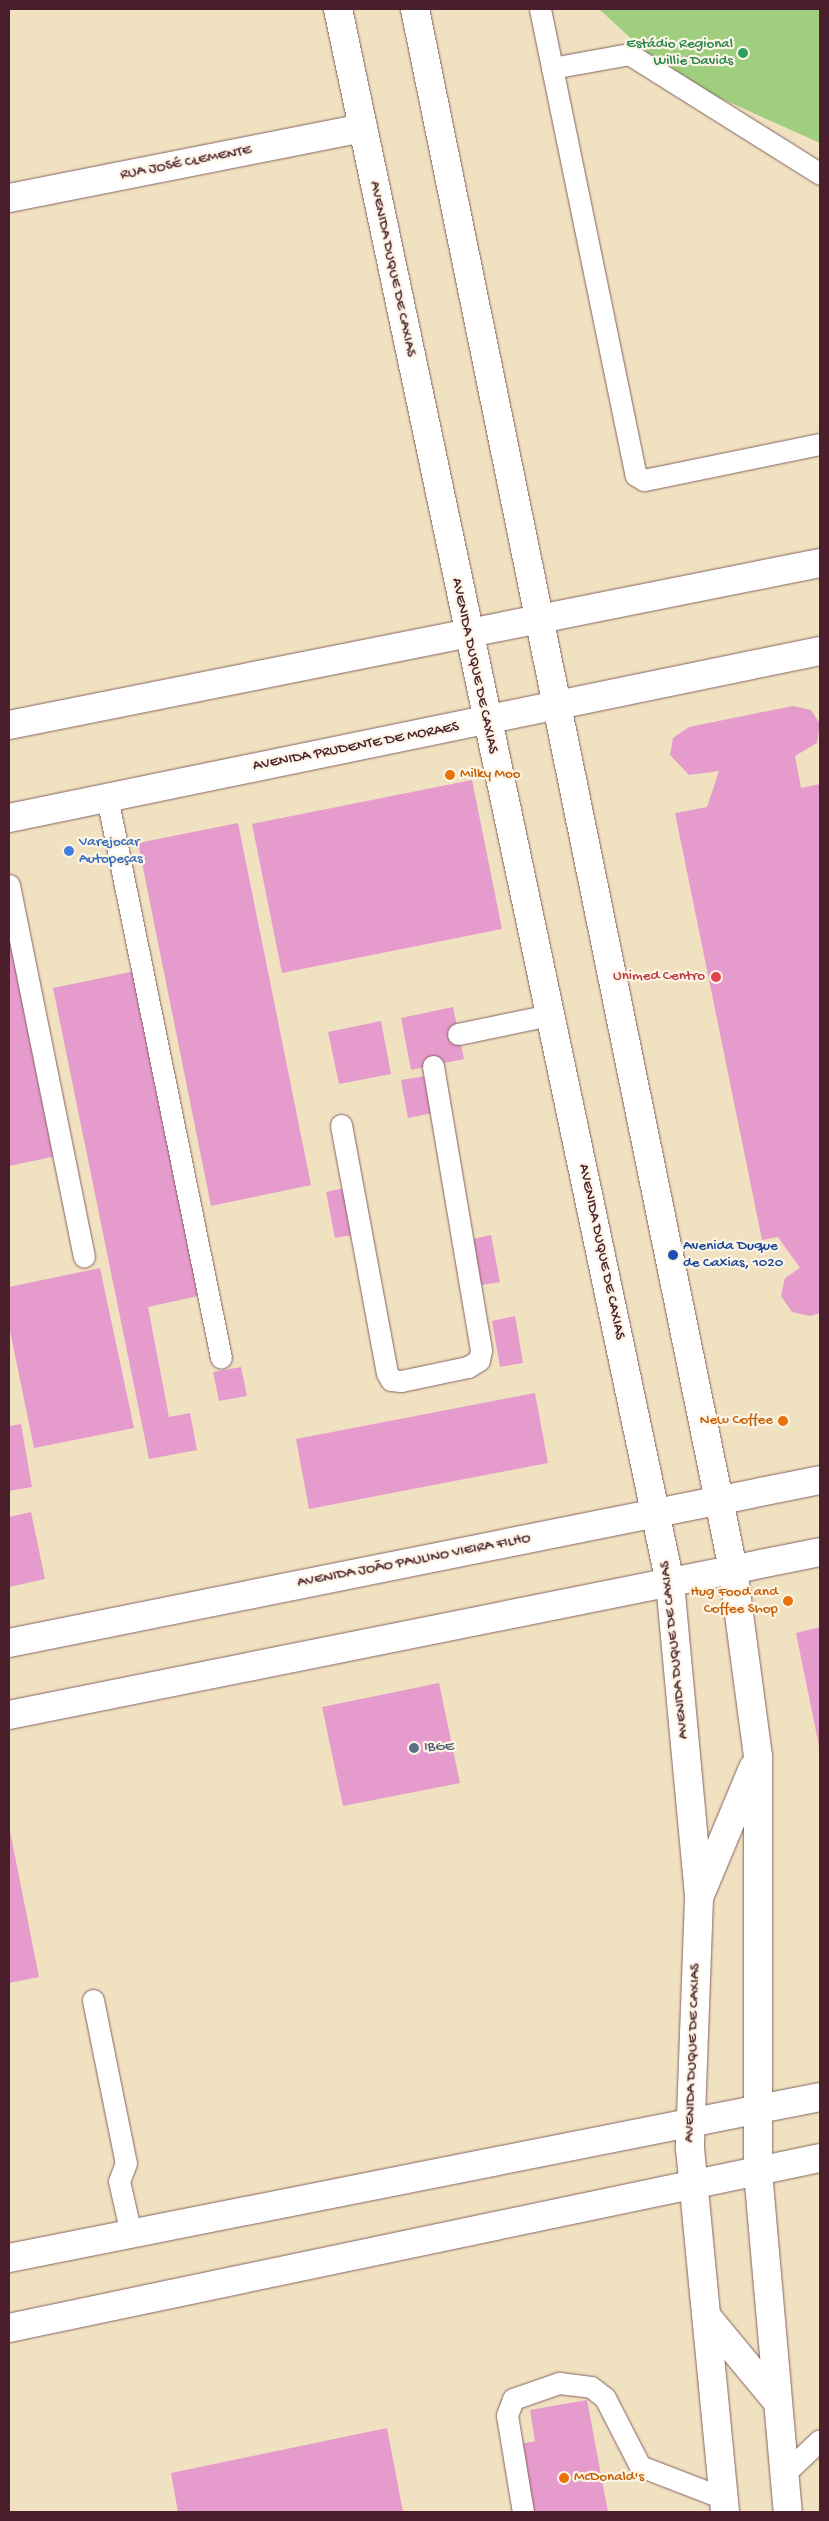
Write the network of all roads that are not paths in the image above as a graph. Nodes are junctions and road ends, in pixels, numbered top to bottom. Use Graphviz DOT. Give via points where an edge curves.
graph roads {
  1 [pos="338,9"];
  2 [pos="415,9"];
  3 [pos="540,9"];
  4 [pos="552,68"];
  5 [pos="363,128"];
  6 [pos="820,174"];
  7 [pos="9,198"];
  8 [pos="820,444"];
  9 [pos="820,563"];
  10 [pos="540,620"];
  11 [pos="467,633"];
  12 [pos="820,651"];
  13 [pos="557,705"];
  14 [pos="486,720"];
  15 [pos="9,725"];
  16 [pos="107,797"];
  17 [pos="9,818"];
  18 [pos="9,884"];
  19 [pos="550,1015"];
  20 [pos="458,1034"];
  21 [pos="433,1066"];
  22 [pos="341,1125"];
  23 [pos="84,1257"];
  24 [pos="221,1358"];
  25 [pos="820,1480"];
  26 [pos="721,1499"];
  27 [pos="656,1512"];
  28 [pos="820,1552"];
  29 [pos="733,1569"];
  30 [pos="670,1583"];
  31 [pos="9,1643"];
  32 [pos="9,1714"];
  33 [pos="758,1756"];
  34 [pos="698,1898"];
  35 [pos="93,2000"];
  36 [pos="820,2097"];
  37 [pos="758,2110"];
  38 [pos="690,2124"];
  39 [pos="820,2158"];
  40 [pos="758,2172"];
  41 [pos="694,2184"];
  42 [pos="131,2234"];
  43 [pos="9,2258"];
  44 [pos="707,2317"];
  45 [pos="9,2328"];
  46 [pos="776,2400"];
  47 [pos="820,2440"];
  48 [pos="782,2476"];
  49 [pos="724,2505"];
  50 [pos="523,2512"];
  51 [pos="788,2512"];
  1 -- 5 [label="main road, AVENIDA DUQUE DE CAXIAS"];
  2 -- 10 [label="main road"];
  3 -- 4 [label="lane"];
  4 -- 6 [label="lane" via="629,54"];
  4 -- 8 [label="lane" via="636,476 644,480"];
  5 -- 7 [label="main road, RUA JOSÉ CLEMENTE"];
  5 -- 11 [label="main road, AVENIDA DUQUE DE CAXIAS"];
  9 -- 10 [label="main road"];
  10 -- 11 [label="main road"];
  10 -- 13 [label="main road"];
  11 -- 14 [label="main road, AVENIDA DUQUE DE CAXIAS"];
  11 -- 15 [label="main road"];
  12 -- 13 [label="main road, AVENIDA PRUDENTE DE MORAES"];
  13 -- 14 [label="main road, AVENIDA PRUDENTE DE MORAES"];
  13 -- 26 [label="main road"];
  14 -- 16 [label="main road, AVENIDA PRUDENTE DE MORAES"];
  14 -- 19 [label="main road, AVENIDA DUQUE DE CAXIAS"];
  16 -- 17 [label="main road, AVENIDA PRUDENTE DE MORAES"];
  16 -- 24 [label="lane"];
  18 -- 23 [label="lane"];
  19 -- 20 [label="lane"];
  19 -- 27 [label="main road, AVENIDA DUQUE DE CAXIAS"];
  21 -- 22 [label="lane" via="481,1350 479,1360 468,1366 401,1382 391,1380 386,1373"];
  25 -- 26 [label="main road, AVENIDA JOÃO PAULINO VIEIRA FILHO"];
  26 -- 27 [label="main road, AVENIDA JOÃO PAULINO VIEIRA FILHO"];
  26 -- 29 [label="main road"];
  27 -- 30 [label="main road, AVENIDA DUQUE DE CAXIAS"];
  27 -- 31 [label="main road, AVENIDA JOÃO PAULINO VIEIRA FILHO"];
  28 -- 29 [label="main road"];
  29 -- 30 [label="main road"];
  29 -- 33 [label="main road"];
  30 -- 32 [label="main road"];
  30 -- 34 [label="main road, AVENIDA DUQUE DE CAXIAS"];
  33 -- 34 [label="main road"];
  33 -- 37 [label="main road"];
  34 -- 38 [label="main road, AVENIDA DUQUE DE CAXIAS"];
  35 -- 42 [label="lane" via="126,2163 119,2181"];
  36 -- 37 [label="main road"];
  37 -- 38 [label="main road"];
  37 -- 40 [label="main road"];
  38 -- 41 [label="main road, AVENIDA DUQUE DE CAXIAS"];
  38 -- 42 [label="main road"];
  39 -- 40 [label="main road"];
  40 -- 41 [label="main road"];
  40 -- 46 [label="main road"];
  41 -- 44 [label="main road, AVENIDA DUQUE DE CAXIAS"];
  41 -- 45 [label="main road"];
  42 -- 43 [label="main road"];
  44 -- 46 [label="main road"];
  44 -- 49 [label="main road, AVENIDA DUQUE DE CAXIAS"];
  46 -- 48 [label="main road"];
  47 -- 48 [label="lane"];
  48 -- 51 [label="main road"];
  49 -- 50 [label="lane" via="640,2466 604,2398 591,2387 559,2382 513,2399 507,2415"];
}
